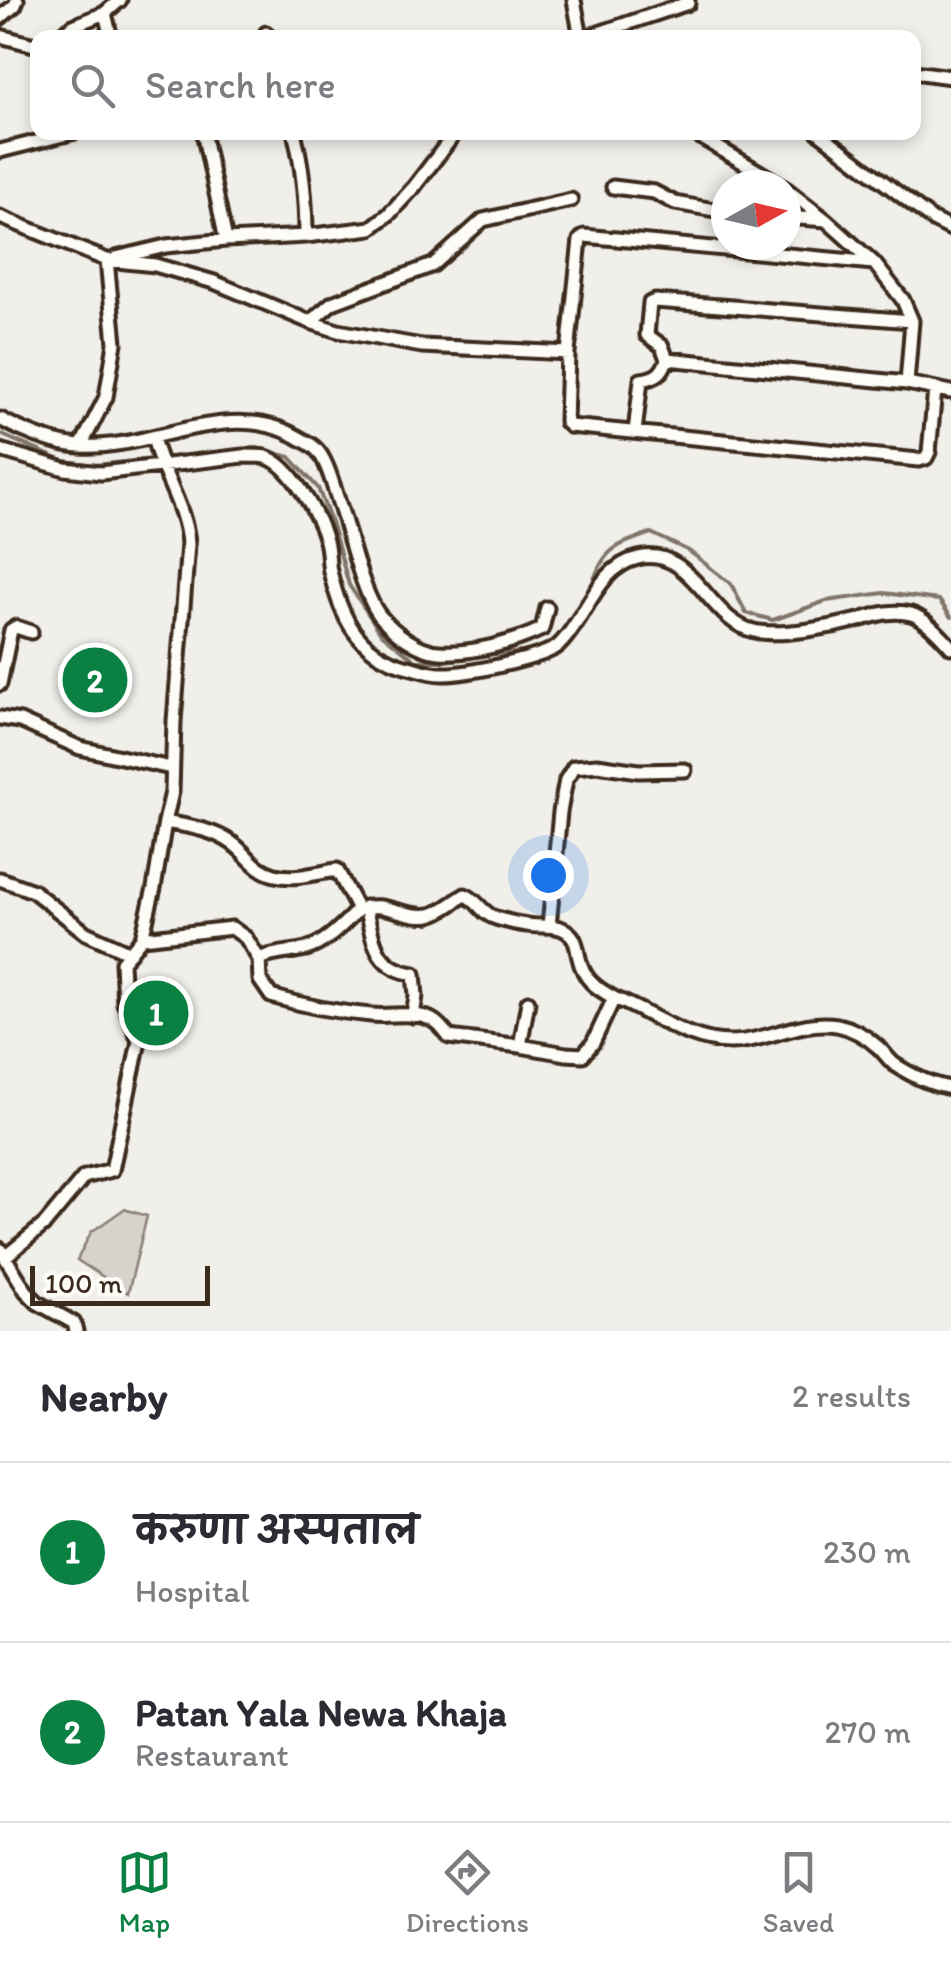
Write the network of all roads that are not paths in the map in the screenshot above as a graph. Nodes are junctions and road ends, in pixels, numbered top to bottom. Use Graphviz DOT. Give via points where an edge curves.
graph roads {
  1 [pos="17,0"];
  2 [pos="120,0"];
  3 [pos="574,0"];
  4 [pos="690,1"];
  5 [pos="105,13"];
  6 [pos="0,18"];
  7 [pos="67,30"];
  8 [pos="110,30"];
  9 [pos="580,30"];
  10 [pos="605,30"];
  11 [pos="0,36"];
  12 [pos="30,44"];
  13 [pos="921,73"];
  14 [pos="951,77"];
  15 [pos="41,140"];
  16 [pos="206,140"];
  17 [pos="296,140"];
  18 [pos="450,140"];
  19 [pos="705,140"];
  20 [pos="828,140"];
  21 [pos="0,150"];
  22 [pos="755,170"];
  23 [pos="613,187"];
  24 [pos="570,200"];
  25 [pos="801,201"];
  26 [pos="711,209"];
  27 [pos="0,217"];
  28 [pos="801,218"];
  29 [pos="826,220"];
  30 [pos="951,229"];
  31 [pos="306,236"];
  32 [pos="226,240"];
  33 [pos="107,260"];
  34 [pos="874,263"];
  35 [pos="912,321"];
  36 [pos="310,322"];
  37 [pos="568,353"];
  38 [pos="667,360"];
  39 [pos="907,383"];
  40 [pos="935,390"];
  41 [pos="951,392"];
  42 [pos="0,419"];
  43 [pos="636,432"];
  44 [pos="154,441"];
  45 [pos="81,446"];
  46 [pos="0,450"];
  47 [pos="162,464"];
  48 [pos="547,608"];
  49 [pos="31,632"];
  50 [pos="951,647"];
  51 [pos="0,684"];
  52 [pos="0,718"];
  53 [pos="171,768"];
  54 [pos="686,770"];
  55 [pos="164,822"];
  56 [pos="0,879"];
  57 [pos="362,909"];
  58 [pos="549,926"];
  59 [pos="142,938"];
  60 [pos="130,953"];
  61 [pos="259,960"];
  62 [pos="614,998"];
  63 [pos="528,1002"];
  64 [pos="414,1016"];
  65 [pos="520,1046"];
  66 [pos="951,1088"];
  67 [pos="3,1252"];
  68 [pos="76,1331"];
  1 -- 6 [label="street"];
  2 -- 5 [label="street"];
  3 -- 9 [label="street"];
  4 -- 10 [label="street"];
  5 -- 7 [label="street"];
  5 -- 8 [label="street"];
  11 -- 12 [label="street"];
  13 -- 14 [label="street"];
  15 -- 21 [label="street"];
  16 -- 32 [label="street"];
  17 -- 31 [label="street"];
  18 -- 31 [label="street" via="371,228"];
  19 -- 22 [label="street"];
  20 -- 30 [label="street"];
  23 -- 26 [label="street"];
  24 -- 36 [label="street" via="483,220 433,266 332,303"];
  25 -- 29 [label="street"];
  27 -- 33 [label="street"];
  28 -- 29 [label="street"];
  29 -- 34 [label="street"];
  31 -- 32 [label="street"];
  32 -- 33 [label="street"];
  33 -- 36 [label="street" via="214,282"];
  33 -- 45 [label="street" via="116,343 106,397"];
  34 -- 35 [label="street"];
  34 -- 37 [label="street" via="584,236"];
  35 -- 38 [label="street" via="655,301 646,335 662,346"];
  35 -- 39 [label="street"];
  36 -- 37 [label="street" via="422,346"];
  37 -- 43 [label="street" via="566,422"];
  38 -- 39 [label="street"];
  38 -- 43 [label="street" via="654,378 640,380"];
  39 -- 40 [label="street"];
  40 -- 41 [label="street"];
  40 -- 43 [label="street" via="928,452 919,460"];
  42 -- 45 [label="street"];
  44 -- 45 [label="street"];
  44 -- 47 [label="street"];
  44 -- 48 [label="street" via="252,423 286,431 318,449 366,590 380,616 409,641 436,652 490,647 542,629"];
  46 -- 47 [label="street" via="101,473"];
  47 -- 50 [label="street" via="243,456 266,458 287,470 326,540 353,634 370,650 419,670 442,674 549,653 608,573 654,556 694,578 724,615 752,631 787,634 889,612 914,614"];
  47 -- 53 [label="street" via="187,524 188,544"];
  49 -- 51 [label="street" via="10,630"];
  52 -- 53 [label="street" via="80,748"];
  53 -- 55 [label="street"];
  54 -- 58 [label="street" via="574,766 560,812"];
  55 -- 57 [label="street" via="234,844 274,875 336,870"];
  55 -- 59 [label="street"];
  56 -- 60 [label="street" via="32,891 86,934"];
  57 -- 58 [label="street" via="431,914 468,896 495,918"];
  57 -- 61 [label="street" via="318,944"];
  57 -- 64 [label="street" via="387,966 414,974"];
  58 -- 62 [label="street" via="571,935 588,980"];
  59 -- 60 [label="street"];
  59 -- 61 [label="street" via="232,928"];
  60 -- 67 [label="street" via="122,962 124,1003 139,1041 112,1170 84,1178 45,1224"];
  61 -- 64 [label="street" via="260,980 271,996 307,1007"];
  62 -- 65 [label="street" via="582,1055"];
  62 -- 66 [label="street" via="706,1040 744,1041 838,1025 878,1047 892,1063"];
  63 -- 65 [label="street"];
  64 -- 65 [label="street" via="440,1025 448,1037"];
  67 -- 68 [label="street" via="26,1291"];
}
